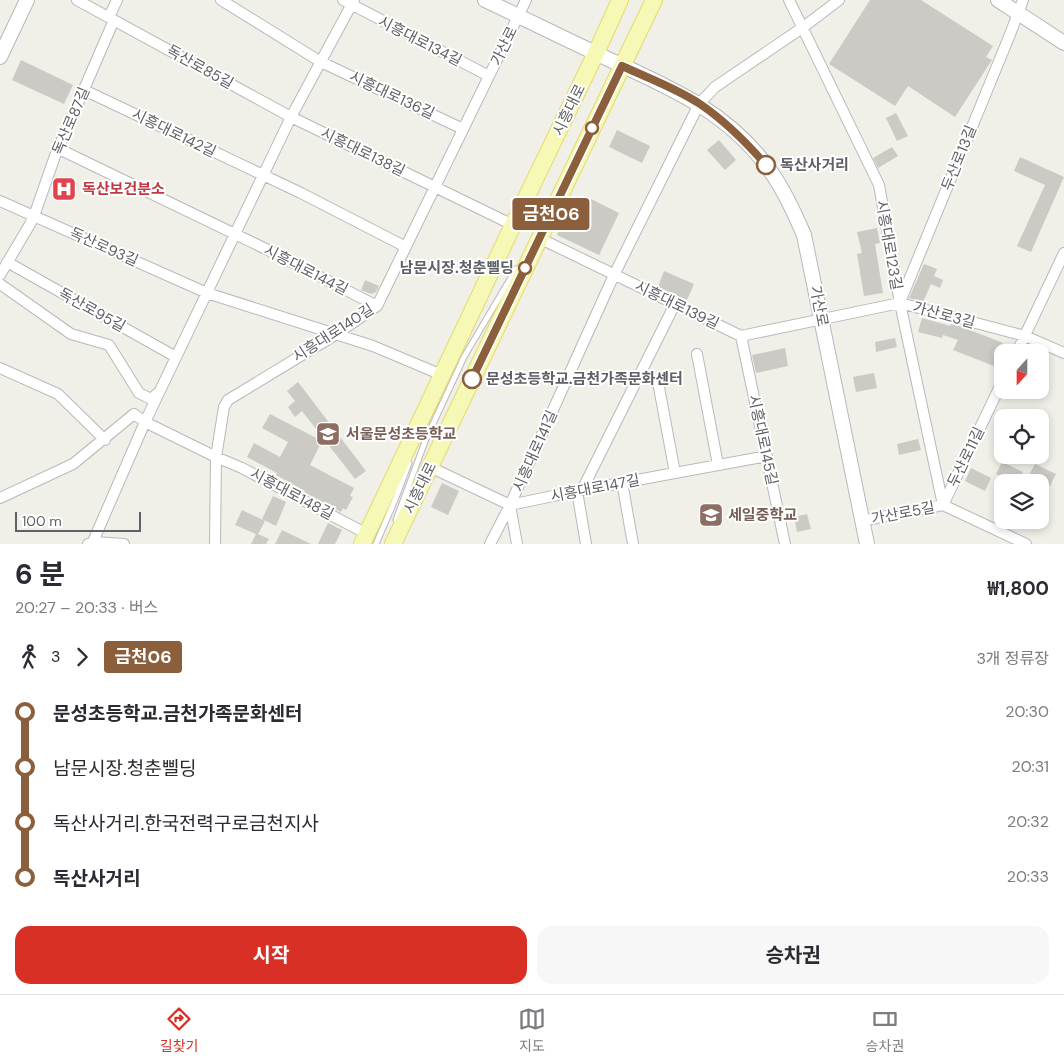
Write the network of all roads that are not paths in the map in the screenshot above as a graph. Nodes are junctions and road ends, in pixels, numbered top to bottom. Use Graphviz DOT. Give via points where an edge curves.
graph roads {
  1 [pos="27,0"];
  2 [pos="77,0"];
  3 [pos="117,0"];
  4 [pos="221,0"];
  5 [pos="485,0"];
  6 [pos="526,0"];
  7 [pos="620,0"];
  8 [pos="648,0"];
  9 [pos="654,0"];
  10 [pos="789,0"];
  11 [pos="839,0"];
  12 [pos="998,0"];
  13 [pos="349,2"];
  14 [pos="1021,6"];
  15 [pos="519,16"];
  16 [pos="111,19"];
  17 [pos="802,28"];
  18 [pos="638,34"];
  19 [pos="1064,43"];
  20 [pos="596,53"];
  21 [pos="0,57"];
  22 [pos="321,62"];
  23 [pos="622,66"];
  24 [pos="489,76"];
  25 [pos="84,90"];
  26 [pos="699,104"];
  27 [pos="291,117"];
  28 [pos="464,129"];
  29 [pos="59,149"];
  30 [pos="263,175"];
  31 [pos="435,187"];
  32 [pos="0,201"];
  33 [pos="556,204"];
  34 [pos="34,216"];
  35 [pos="513,225"];
  36 [pos="235,234"];
  37 [pos="539,238"];
  38 [pos="406,247"];
  39 [pos="1064,253"];
  40 [pos="525,255"];
  41 [pos="7,262"];
  42 [pos="520,264"];
  43 [pos="0,275"];
  44 [pos="614,275"];
  45 [pos="0,284"];
  46 [pos="207,293"];
  47 [pos="900,303"];
  48 [pos="675,304"];
  49 [pos="377,306"];
  50 [pos="822,319"];
  51 [pos="335,334"];
  52 [pos="741,336"];
  53 [pos="1025,336"];
  54 [pos="1021,344"];
  55 [pos="1064,353"];
  56 [pos="697,354"];
  57 [pos="176,357"];
  58 [pos="0,368"];
  59 [pos="440,380"];
  60 [pos="658,382"];
  61 [pos="160,391"];
  62 [pos="994,399"];
  63 [pos="145,422"];
  64 [pos="105,440"];
  65 [pos="414,449"];
  66 [pos="767,456"];
  67 [pos="216,457"];
  68 [pos="410,458"];
  69 [pos="718,465"];
  70 [pos="430,467"];
  71 [pos="675,473"];
  72 [pos="622,482"];
  73 [pos="579,490"];
  74 [pos="0,498"];
  75 [pos="510,505"];
  76 [pos="943,506"];
  77 [pos="862,521"];
  78 [pos="368,541"];
  79 [pos="92,543"];
  80 [pos="124,544"];
  81 [pos="215,544"];
  82 [pos="388,544"];
  83 [pos="393,544"];
  84 [pos="490,544"];
  85 [pos="517,544"];
  86 [pos="586,544"];
  87 [pos="633,544"];
  88 [pos="785,544"];
  89 [pos="867,544"];
  90 [pos="1026,544"];
  1 -- 21 [label="main road"];
  2 -- 16 [label="street, 독산로85길"];
  3 -- 16 [label="street"];
  4 -- 22 [label="street, 시흥대로136길"];
  5 -- 15 [label="main road, 가산로"];
  6 -- 15 [label="street"];
  7 -- 20 [label="main road, 시흥대로"];
  8 -- 18 [label="lane"];
  9 -- 18 [label="main road, 시흥대로"];
  10 -- 17 [label="street, 시흥대로123길"];
  11 -- 17 [label="street"];
  12 -- 14 [label="main road"];
  13 -- 22 [label="street, 시흥대로134길"];
  13 -- 24 [label="street, 시흥대로134길"];
  14 -- 19 [label="main road"];
  14 -- 47 [label="street, 두산로13길"];
  15 -- 20 [label="main road, 가산로"];
  15 -- 24 [label="street, 가산로"];
  16 -- 25 [label="street, 독산로87길"];
  16 -- 27 [label="street, 독산로85길"];
  17 -- 26 [label="street" via="715,87"];
  17 -- 47 [label="street, 시흥대로123길" via="879,185"];
  18 -- 23 [label="main road, 시흥대로"];
  20 -- 23 [label="main road, 가산로"];
  20 -- 35 [label="main road, 시흥대로"];
  22 -- 27 [label="street"];
  22 -- 28 [label="street, 시흥대로136길"];
  23 -- 26 [label="main road, 가산로"];
  23 -- 33 [label="main road, 시흥대로"];
  24 -- 28 [label="street"];
  25 -- 29 [label="street, 독산로87길"];
  25 -- 30 [label="street, 시흥대로142길"];
  26 -- 44 [label="street"];
  26 -- 50 [label="main road, 가산로" via="723,121 754,152 787,199 804,235"];
  27 -- 30 [label="street"];
  27 -- 31 [label="street, 시흥대로138길"];
  28 -- 31 [label="street"];
  29 -- 34 [label="street, 독산로87길"];
  29 -- 36 [label="street, 시흥대로144길"];
  30 -- 36 [label="street"];
  30 -- 38 [label="street, 시흥대로142길"];
  31 -- 35 [label="street, 시흥대로138길"];
  31 -- 38 [label="street, 시흥대로140길"];
  32 -- 34 [label="street, 독산로93길"];
  33 -- 37 [label="main road, 시흥대로"];
  33 -- 40 [label="lane"];
  34 -- 41 [label="street, 독산로87길"];
  34 -- 46 [label="street, 독산로93길"];
  35 -- 59 [label="main road, 시흥대로"];
  36 -- 46 [label="street"];
  36 -- 49 [label="street, 시흥대로144길"];
  37 -- 44 [label="street, 시흥대로139길"];
  37 -- 70 [label="main road, 시흥대로"];
  38 -- 49 [label="street, 시흥대로140길"];
  39 -- 53 [label="street"];
  41 -- 43 [label="street, 독산로87길"];
  41 -- 57 [label="street, 독산로95길"];
  42 -- 82 [label="lane" via="464,357 426,440"];
  44 -- 48 [label="street, 시흥대로139길"];
  44 -- 75 [label="street, 시흥대로141길"];
  45 -- 61 [label="street" via="71,334 110,345 139,393 151,398"];
  46 -- 51 [label="street, 독산로93길"];
  46 -- 57 [label="street"];
  47 -- 50 [label="street, 가산로3길"];
  47 -- 53 [label="street, 가산로3길"];
  47 -- 76 [label="street, 시흥대로123길"];
  48 -- 52 [label="street, 시흥대로139길"];
  48 -- 73 [label="street"];
  49 -- 51 [label="street, 시흥대로140길"];
  50 -- 52 [label="street"];
  50 -- 77 [label="main road, 가산로"];
  51 -- 59 [label="street, 독산로93길" via="373,346"];
  51 -- 67 [label="street, 시흥대로140길" via="228,400"];
  52 -- 66 [label="street, 시흥대로145길"];
  53 -- 54 [label="street"];
  53 -- 55 [label="street, 가산로3길"];
  56 -- 69 [label="street"];
  57 -- 61 [label="street"];
  58 -- 64 [label="street" via="58,394"];
  59 -- 65 [label="lane"];
  59 -- 78 [label="main road, 시흥대로"];
  60 -- 71 [label="street"];
  61 -- 63 [label="street"];
  62 -- 76 [label="street, 두산로11길"];
  63 -- 64 [label="street, 시흥대로148길" via="134,414"];
  63 -- 67 [label="street, 시흥대로148길"];
  63 -- 79 [label="street"];
  64 -- 74 [label="street, 시흥대로148길" via="73,464"];
  66 -- 69 [label="street, 시흥대로147길"];
  66 -- 88 [label="street, 시흥대로145길"];
  67 -- 78 [label="street, 시흥대로148길" via="242,468"];
  67 -- 81 [label="street"];
  68 -- 78 [label="lane" via="395,500"];
  69 -- 71 [label="street, 시흥대로147길"];
  70 -- 75 [label="street"];
  70 -- 83 [label="main road, 시흥대로"];
  71 -- 72 [label="street, 시흥대로147길"];
  72 -- 73 [label="street, 시흥대로147길"];
  72 -- 87 [label="street"];
  73 -- 75 [label="street, 시흥대로147길"];
  73 -- 86 [label="street"];
  75 -- 84 [label="street, 시흥대로141길"];
  75 -- 85 [label="street"];
  76 -- 77 [label="street, 가산로5길"];
  76 -- 90 [label="street, 가산로5길"];
  77 -- 89 [label="main road, 가산로"];
  79 -- 80 [label="street"];
}
